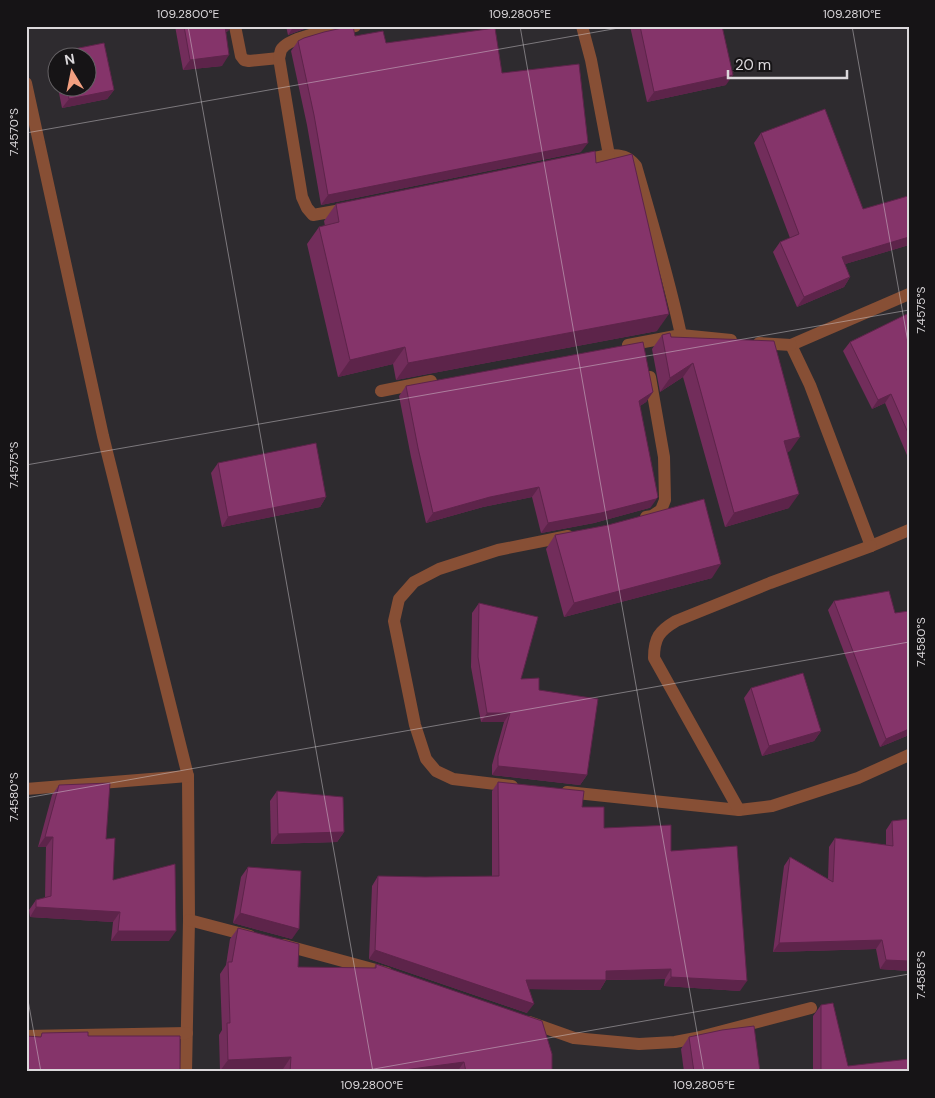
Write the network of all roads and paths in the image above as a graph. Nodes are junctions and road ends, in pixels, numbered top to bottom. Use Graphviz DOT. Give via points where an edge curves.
graph roads {
  1 [pos="235,26"];
  2 [pos="355,26"];
  3 [pos="582,26"];
  4 [pos="280,58"];
  5 [pos="26,83"];
  6 [pos="609,155"];
  7 [pos="570,163"];
  8 [pos="357,207"];
  9 [pos="909,294"];
  10 [pos="681,335"];
  11 [pos="791,345"];
  12 [pos="614,348"];
  13 [pos="648,368"];
  14 [pos="439,380"];
  15 [pos="381,391"];
  16 [pos="633,521"];
  17 [pos="909,530"];
  18 [pos="576,535"];
  19 [pos="870,546"];
  20 [pos="909,755"];
  21 [pos="188,776"];
  22 [pos="522,787"];
  23 [pos="26,789"];
  24 [pos="552,790"];
  25 [pos="738,810"];
  26 [pos="189,920"];
  27 [pos="396,976"];
  28 [pos="811,1008"];
  29 [pos="514,1017"];
  30 [pos="186,1033"];
  31 [pos="26,1036"];
  32 [pos="186,1072"];
  1 -- 4 [label="street" via="244,60"];
  2 -- 4 [label="street" via="290,42 281,49"];
  3 -- 6 [label="street"];
  4 -- 8 [label="street" via="306,208 313,215"];
  5 -- 21 [label="street" via="103,436"];
  6 -- 7 [label="street"];
  6 -- 10 [label="street" via="630,159 636,166 674,298"];
  9 -- 11 [label="street"];
  10 -- 11 [label="street"];
  10 -- 12 [label="street" via="644,347"];
  11 -- 19 [label="street" via="810,385"];
  13 -- 16 [label="street" via="664,457 665,500 652,516"];
  14 -- 15 [label="street"];
  17 -- 19 [label="street"];
  18 -- 22 [label="street" via="498,550 439,568 414,582 399,599 394,621 415,725 426,759 436,771 453,780"];
  19 -- 25 [label="street" via="676,620 658,636 654,658"];
  20 -- 25 [label="street" via="858,778 772,806"];
  21 -- 23 [label="street"];
  21 -- 26 [label="street"];
  24 -- 25 [label="street"];
  26 -- 27 [label="street"];
  26 -- 30 [label="street"];
  28 -- 29 [label="street" via="696,1038 639,1044 574,1038"];
  30 -- 31 [label="street"];
  30 -- 32 [label="street"];
}
